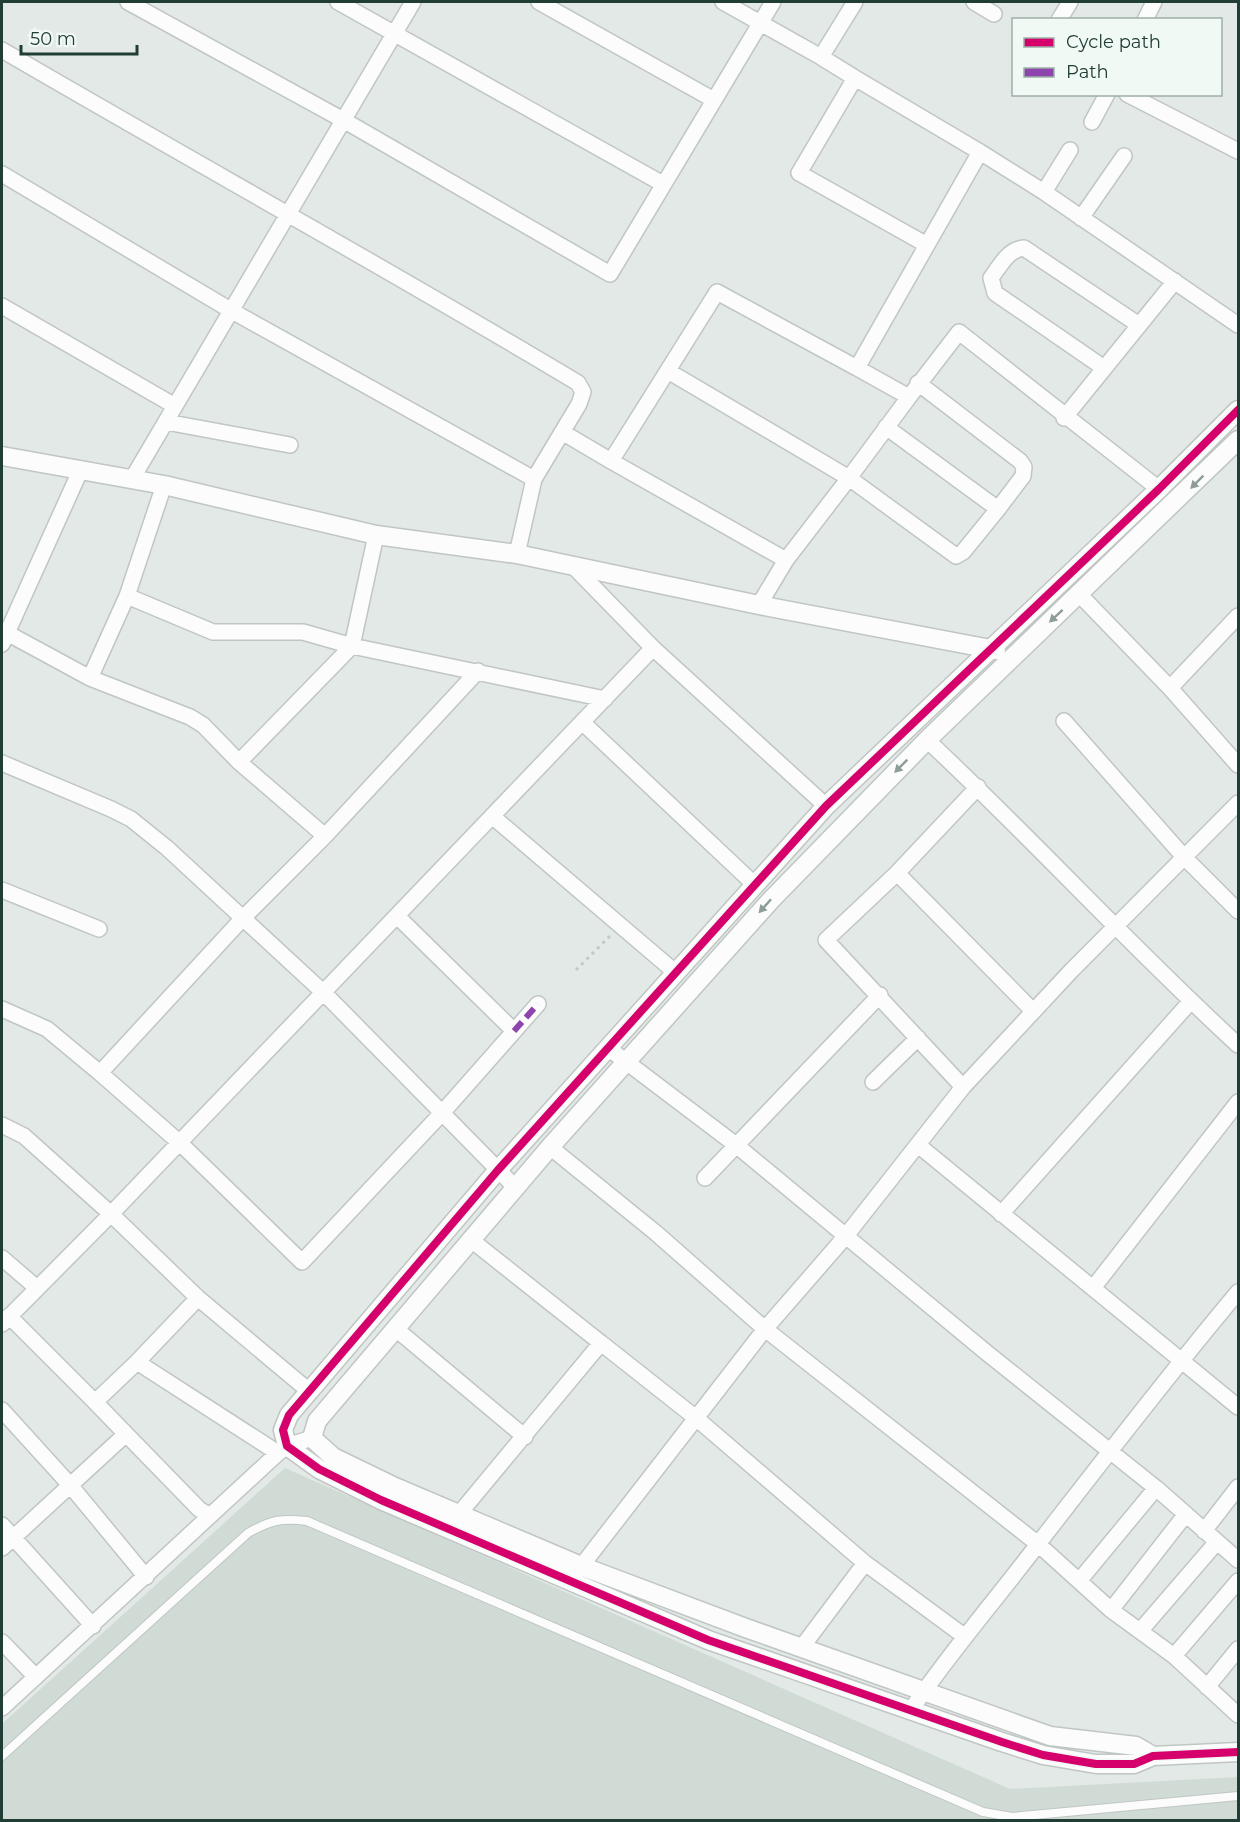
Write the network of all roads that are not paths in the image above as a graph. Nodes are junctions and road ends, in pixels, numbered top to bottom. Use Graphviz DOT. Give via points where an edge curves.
graph roads {
  1 [pos="128,2"];
  2 [pos="338,2"];
  3 [pos="413,2"];
  4 [pos="538,2"];
  5 [pos="723,2"];
  6 [pos="773,2"];
  7 [pos="855,2"];
  8 [pos="974,2"];
  9 [pos="1070,2"];
  10 [pos="1154,2"];
  11 [pos="994,14"];
  12 [pos="1060,18"];
  13 [pos="1146,18"];
  14 [pos="760,22"];
  15 [pos="396,34"];
  16 [pos="2,50"];
  17 [pos="821,57"];
  18 [pos="855,78"];
  19 [pos="1106,96"];
  20 [pos="1131,96"];
  21 [pos="714,100"];
  22 [pos="345,121"];
  23 [pos="1092,122"];
  24 [pos="1070,150"];
  25 [pos="1239,151"];
  26 [pos="980,152"];
  27 [pos="1124,156"];
  28 [pos="2,174"];
  29 [pos="663,184"];
  30 [pos="1044,192"];
  31 [pos="288,216"];
  32 [pos="1080,218"];
  33 [pos="927,245"];
  34 [pos="1174,281"];
  35 [pos="2,306"];
  36 [pos="231,310"];
  37 [pos="1139,325"];
  38 [pos="1239,325"];
  39 [pos="857,368"];
  40 [pos="1104,368"];
  41 [pos="668,371"];
  42 [pos="918,383"];
  43 [pos="909,397"];
  44 [pos="175,406"];
  45 [pos="1239,410"];
  46 [pos="1064,418"];
  47 [pos="165,422"];
  48 [pos="886,428"];
  49 [pos="562,432"];
  50 [pos="1239,440"];
  51 [pos="290,445"];
  52 [pos="2,456"];
  53 [pos="611,461"];
  54 [pos="81,469"];
  55 [pos="849,478"];
  56 [pos="132,479"];
  57 [pos="534,479"];
  58 [pos="164,485"];
  59 [pos="1159,489"];
  60 [pos="998,509"];
  61 [pos="376,535"];
  62 [pos="517,554"];
  63 [pos="786,560"];
  64 [pos="573,566"];
  65 [pos="1079,594"];
  66 [pos="127,596"];
  67 [pos="759,605"];
  68 [pos="1239,616"];
  69 [pos="4,638"];
  70 [pos="352,646"];
  71 [pos="653,648"];
  72 [pos="988,649"];
  73 [pos="1015,654"];
  74 [pos="478,671"];
  75 [pos="90,678"];
  76 [pos="1170,688"];
  77 [pos="605,699"];
  78 [pos="1064,721"];
  79 [pos="582,722"];
  80 [pos="927,740"];
  81 [pos="240,762"];
  82 [pos="2,763"];
  83 [pos="1239,765"];
  84 [pos="978,787"];
  85 [pos="1239,803"];
  86 [pos="826,806"];
  87 [pos="492,816"];
  88 [pos="325,836"];
  89 [pos="1184,857"];
  90 [pos="897,873"];
  91 [pos="755,885"];
  92 [pos="2,890"];
  93 [pos="1239,911"];
  94 [pos="397,916"];
  95 [pos="243,918"];
  96 [pos="1115,927"];
  97 [pos="99,929"];
  98 [pos="675,972"];
  99 [pos="324,993"];
  100 [pos="880,995"];
  101 [pos="1191,1001"];
  102 [pos="538,1004"];
  103 [pos="2,1009"];
  104 [pos="1033,1011"];
  105 [pos="514,1031"];
  106 [pos="918,1038"];
  107 [pos="1239,1045"];
  108 [pos="608,1048"];
  109 [pos="626,1061"];
  110 [pos="100,1073"];
  111 [pos="873,1082"];
  112 [pos="963,1087"];
  113 [pos="1239,1102"];
  114 [pos="441,1113"];
  115 [pos="2,1125"];
  116 [pos="180,1143"];
  117 [pos="918,1144"];
  118 [pos="736,1145"];
  119 [pos="550,1147"];
  120 [pos="498,1170"];
  121 [pos="705,1178"];
  122 [pos="515,1187"];
  123 [pos="111,1214"];
  124 [pos="1001,1215"];
  125 [pos="845,1237"];
  126 [pos="470,1239"];
  127 [pos="2,1258"];
  128 [pos="37,1288"];
  129 [pos="1093,1288"];
  130 [pos="1239,1292"];
  131 [pos="198,1298"];
  132 [pos="5,1320"];
  133 [pos="396,1329"];
  134 [pos="765,1329"];
  135 [pos="602,1343"];
  136 [pos="1181,1359"];
  137 [pos="137,1362"];
  138 [pos="309,1391"];
  139 [pos="95,1402"];
  140 [pos="1239,1407"];
  141 [pos="2,1410"];
  142 [pos="696,1418"];
  143 [pos="126,1434"];
  144 [pos="525,1437"];
  145 [pos="312,1438"];
  146 [pos="283,1449"];
  147 [pos="1110,1451"];
  148 [pos="70,1485"];
  149 [pos="1239,1487"];
  150 [pos="1156,1488"];
  151 [pos="459,1514"];
  152 [pos="1186,1514"];
  153 [pos="210,1516"];
  154 [pos="2,1525"];
  155 [pos="1204,1531"];
  156 [pos="7,1542"];
  157 [pos="1216,1543"];
  158 [pos="1038,1544"];
  159 [pos="1239,1560"];
  160 [pos="865,1563"];
  161 [pos="581,1566"];
  162 [pos="146,1577"];
  163 [pos="1079,1581"];
  164 [pos="1239,1581"];
  165 [pos="570,1583"];
  166 [pos="1111,1610"];
  167 [pos="93,1626"];
  168 [pos="1140,1631"];
  169 [pos="964,1636"];
  170 [pos="2,1642"];
  171 [pos="802,1647"];
  172 [pos="1239,1649"];
  173 [pos="1174,1656"];
  174 [pos="36,1677"];
  175 [pos="1207,1688"];
  176 [pos="925,1690"];
  177 [pos="2,1708"];
  178 [pos="911,1710"];
  179 [pos="1239,1715"];
  180 [pos="1239,1752"];
  181 [pos="2,1756"];
  182 [pos="1153,1756"];
  183 [pos="1239,1796"];
  1 -- 22 [label="street"];
  2 -- 15 [label="street"];
  3 -- 15 [label="street"];
  4 -- 21 [label="street"];
  5 -- 14 [label="street"];
  6 -- 14 [label="street"];
  7 -- 17 [label="street"];
  8 -- 11 [label="street"];
  9 -- 12 [label="street"];
  10 -- 13 [label="street"];
  14 -- 17 [label="street"];
  14 -- 21 [label="street"];
  15 -- 22 [label="street"];
  15 -- 29 [label="street"];
  16 -- 31 [label="street"];
  17 -- 18 [label="street"];
  18 -- 26 [label="street"];
  18 -- 33 [label="street" via="799,173"];
  19 -- 23 [label="street"];
  20 -- 25 [label="street"];
  21 -- 29 [label="street"];
  22 -- 29 [label="street" via="610,274"];
  22 -- 31 [label="street"];
  24 -- 30 [label="street"];
  26 -- 30 [label="street"];
  26 -- 33 [label="street"];
  27 -- 32 [label="street"];
  28 -- 36 [label="street"];
  30 -- 32 [label="street"];
  31 -- 36 [label="street"];
  31 -- 49 [label="street" via="402,277 579,383 583,392 579,404"];
  32 -- 34 [label="street"];
  33 -- 39 [label="street"];
  34 -- 37 [label="street"];
  34 -- 38 [label="street"];
  35 -- 44 [label="street"];
  36 -- 44 [label="street"];
  36 -- 57 [label="street"];
  37 -- 40 [label="street"];
  37 -- 40 [label="street" via="1024,248 1010,254 992,278 995,293"];
  39 -- 41 [label="street" via="717,292"];
  39 -- 43 [label="street"];
  40 -- 46 [label="street"];
  41 -- 53 [label="street"];
  41 -- 55 [label="street"];
  42 -- 43 [label="street"];
  42 -- 46 [label="street" via="959,332"];
  42 -- 60 [label="street" via="1024,467 1023,476"];
  43 -- 48 [label="street"];
  44 -- 47 [label="street"];
  45 -- 59 [label="street"];
  46 -- 59 [label="street"];
  47 -- 51 [label="street"];
  47 -- 56 [label="street"];
  48 -- 55 [label="street"];
  48 -- 60 [label="street"];
  49 -- 53 [label="street"];
  49 -- 57 [label="street"];
  50 -- 65 [label="street, one-way"];
  52 -- 54 [label="street"];
  53 -- 63 [label="street"];
  54 -- 56 [label="street"];
  54 -- 69 [label="street"];
  55 -- 60 [label="street" via="956,556"];
  55 -- 63 [label="street"];
  56 -- 58 [label="street"];
  57 -- 62 [label="street"];
  58 -- 61 [label="street"];
  58 -- 66 [label="street"];
  59 -- 72 [label="street"];
  61 -- 62 [label="street"];
  61 -- 70 [label="street"];
  62 -- 64 [label="street"];
  63 -- 67 [label="street"];
  64 -- 67 [label="street"];
  64 -- 71 [label="street"];
  65 -- 73 [label="street, one-way"];
  65 -- 76 [label="street"];
  66 -- 70 [label="street" via="213,632 303,632"];
  66 -- 75 [label="street"];
  67 -- 72 [label="street"];
  68 -- 76 [label="street"];
  69 -- 75 [label="street"];
  70 -- 74 [label="street"];
  70 -- 81 [label="street"];
  71 -- 77 [label="street"];
  71 -- 86 [label="street"];
  72 -- 73 [label="street"];
  72 -- 86 [label="street"];
  73 -- 80 [label="street"];
  74 -- 77 [label="street"];
  74 -- 88 [label="street"];
  75 -- 81 [label="street" via="203,724"];
  76 -- 83 [label="street"];
  77 -- 79 [label="street"];
  78 -- 89 [label="street"];
  79 -- 87 [label="street"];
  79 -- 91 [label="street"];
  80 -- 84 [label="street"];
  80 -- 109 [label="street, one-way" via="771,900"];
  81 -- 88 [label="street"];
  82 -- 95 [label="street" via="130,819"];
  84 -- 90 [label="street"];
  84 -- 96 [label="street"];
  85 -- 89 [label="street"];
  86 -- 91 [label="street"];
  87 -- 94 [label="street"];
  87 -- 98 [label="street"];
  88 -- 95 [label="street"];
  89 -- 93 [label="street"];
  89 -- 96 [label="street"];
  90 -- 100 [label="street" via="826,940"];
  90 -- 104 [label="street"];
  91 -- 98 [label="street"];
  92 -- 97 [label="street"];
  94 -- 99 [label="street"];
  94 -- 105 [label="street"];
  95 -- 99 [label="street"];
  95 -- 110 [label="street"];
  96 -- 101 [label="street"];
  96 -- 104 [label="street"];
  98 -- 108 [label="street"];
  99 -- 114 [label="street"];
  99 -- 116 [label="street"];
  100 -- 106 [label="street"];
  100 -- 118 [label="street"];
  101 -- 107 [label="street"];
  101 -- 124 [label="street"];
  102 -- 105 [label="street"];
  103 -- 110 [label="street" via="47,1029"];
  104 -- 112 [label="street"];
  105 -- 114 [label="street"];
  106 -- 111 [label="street"];
  106 -- 112 [label="street"];
  108 -- 109 [label="street"];
  108 -- 120 [label="street"];
  109 -- 118 [label="street"];
  109 -- 119 [label="street"];
  110 -- 116 [label="street"];
  112 -- 117 [label="street"];
  113 -- 129 [label="street"];
  114 -- 116 [label="street" via="302,1262"];
  114 -- 120 [label="street"];
  115 -- 123 [label="street" via="24,1136"];
  116 -- 123 [label="street"];
  117 -- 124 [label="street"];
  117 -- 125 [label="street"];
  118 -- 121 [label="street"];
  118 -- 125 [label="street"];
  119 -- 122 [label="street"];
  119 -- 134 [label="street"];
  120 -- 122 [label="street"];
  120 -- 138 [label="street"];
  122 -- 126 [label="street"];
  123 -- 128 [label="street"];
  123 -- 131 [label="street"];
  124 -- 129 [label="street"];
  125 -- 134 [label="street"];
  125 -- 147 [label="street"];
  126 -- 133 [label="street"];
  126 -- 135 [label="street"];
  127 -- 128 [label="street"];
  128 -- 132 [label="street"];
  129 -- 136 [label="street"];
  130 -- 136 [label="street"];
  131 -- 137 [label="street"];
  131 -- 138 [label="street"];
  132 -- 139 [label="street"];
  133 -- 144 [label="street"];
  133 -- 145 [label="street" via="317,1420"];
  134 -- 142 [label="street"];
  134 -- 158 [label="street"];
  135 -- 142 [label="street"];
  135 -- 144 [label="street"];
  136 -- 140 [label="street"];
  136 -- 147 [label="street"];
  137 -- 139 [label="street"];
  137 -- 146 [label="street"];
  138 -- 146 [label="street" via="289,1415 283,1430"];
  139 -- 143 [label="street"];
  141 -- 148 [label="street"];
  142 -- 160 [label="street"];
  142 -- 161 [label="street"];
  143 -- 148 [label="street"];
  143 -- 153 [label="street"];
  144 -- 151 [label="street"];
  145 -- 146 [label="street"];
  145 -- 151 [label="street" via="333,1457"];
  146 -- 153 [label="street"];
  146 -- 165 [label="street" via="381,1500"];
  147 -- 150 [label="street"];
  147 -- 158 [label="street"];
  148 -- 156 [label="street"];
  148 -- 162 [label="street"];
  149 -- 155 [label="street"];
  150 -- 152 [label="street"];
  150 -- 163 [label="street"];
  151 -- 161 [label="street"];
  152 -- 155 [label="street"];
  152 -- 166 [label="street"];
  153 -- 162 [label="street"];
  154 -- 156 [label="street"];
  155 -- 157 [label="street"];
  156 -- 167 [label="street"];
  157 -- 159 [label="street"];
  157 -- 168 [label="street"];
  158 -- 163 [label="street"];
  158 -- 169 [label="street"];
  160 -- 169 [label="street"];
  160 -- 171 [label="street"];
  161 -- 165 [label="street"];
  161 -- 171 [label="street"];
  162 -- 167 [label="street"];
  163 -- 166 [label="street"];
  164 -- 173 [label="street"];
  165 -- 178 [label="street" via="708,1640"];
  166 -- 168 [label="street"];
  167 -- 174 [label="street"];
  168 -- 173 [label="street"];
  169 -- 176 [label="street"];
  170 -- 174 [label="street"];
  171 -- 176 [label="street"];
  172 -- 175 [label="street"];
  173 -- 175 [label="street"];
  174 -- 177 [label="street"];
  175 -- 179 [label="street"];
  176 -- 178 [label="street"];
  176 -- 182 [label="street" via="1050,1736 1136,1746"];
  178 -- 182 [label="street" via="1070,1761 1134,1764"];
  180 -- 182 [label="street"];
  181 -- 183 [label="lane" via="248,1533 272,1520 288,1519 308,1521 983,1812 1012,1817"];
}
